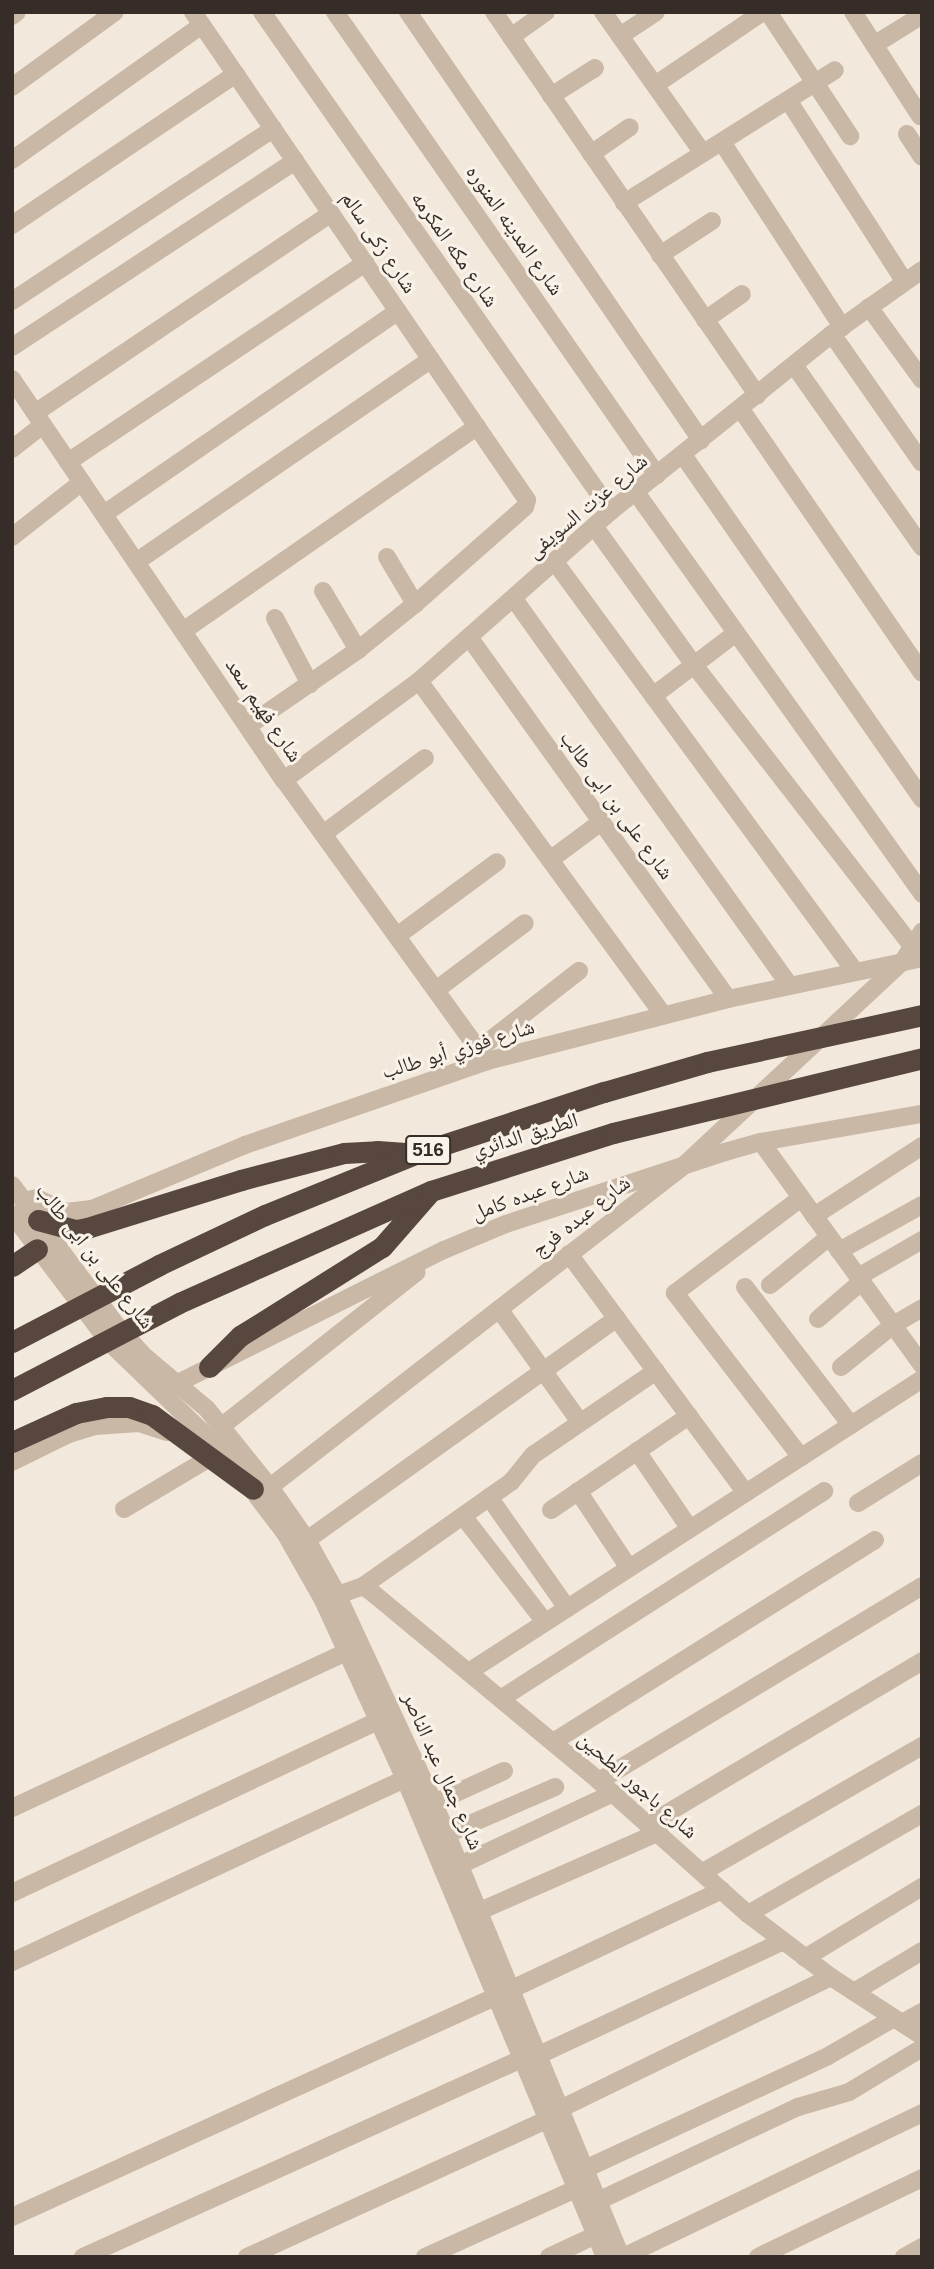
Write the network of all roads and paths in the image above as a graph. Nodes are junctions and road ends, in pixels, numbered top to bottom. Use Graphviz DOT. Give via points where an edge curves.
graph roads {
  1 [pos="17,12"];
  2 [pos="115,12"];
  3 [pos="262,12"];
  4 [pos="335,12"];
  5 [pos="408,12"];
  6 [pos="494,12"];
  7 [pos="546,12"];
  8 [pos="603,12"];
  9 [pos="656,12"];
  10 [pos="763,12"];
  11 [pos="768,12"];
  12 [pos="853,12"];
  13 [pos="922,15"];
  14 [pos="12,16"];
  15 [pos="198,19"];
  16 [pos="620,36"];
  17 [pos="511,37"];
  18 [pos="874,45"];
  19 [pos="595,68"];
  20 [pos="835,70"];
  21 [pos="236,74"];
  22 [pos="814,83"];
  23 [pos="655,85"];
  24 [pos="12,87"];
  25 [pos="551,96"];
  26 [pos="788,100"];
  27 [pos="920,116"];
  28 [pos="631,127"];
  29 [pos="273,129"];
  30 [pos="907,134"];
  31 [pos="850,136"];
  32 [pos="722,142"];
  33 [pos="703,153"];
  34 [pos="591,154"];
  35 [pos="922,157"];
  36 [pos="12,160"];
  37 [pos="295,161"];
  38 [pos="624,203"];
  39 [pos="331,213"];
  40 [pos="712,221"];
  41 [pos="12,225"];
  42 [pos="660,256"];
  43 [pos="365,263"];
  44 [pos="915,280"];
  45 [pos="741,294"];
  46 [pos="12,301"];
  47 [pos="869,307"];
  48 [pos="398,311"];
  49 [pos="705,320"];
  50 [pos="837,331"];
  51 [pos="12,346"];
  52 [pos="431,359"];
  53 [pos="794,365"];
  54 [pos="12,379"];
  55 [pos="922,380"];
  56 [pos="757,395"];
  57 [pos="740,408"];
  58 [pos="39,419"];
  59 [pos="478,427"];
  60 [pos="701,440"];
  61 [pos="12,449"];
  62 [pos="683,455"];
  63 [pos="68,462"];
  64 [pos="922,463"];
  65 [pos="657,475"];
  66 [pos="82,482"];
  67 [pos="635,491"];
  68 [pos="611,511"];
  69 [pos="104,514"];
  70 [pos="594,526"];
  71 [pos="12,537"];
  72 [pos="922,547"];
  73 [pos="387,557"];
  74 [pos="136,562"];
  75 [pos="555,562"];
  76 [pos="323,591"];
  77 [pos="513,599"];
  78 [pos="415,604"];
  79 [pos="275,618"];
  80 [pos="183,631"];
  81 [pos="736,633"];
  82 [pos="469,638"];
  83 [pos="358,650"];
  84 [pos="694,665"];
  85 [pos="922,673"];
  86 [pos="419,681"];
  87 [pos="310,684"];
  88 [pos="653,695"];
  89 [pos="248,726"];
  90 [pos="425,758"];
  91 [pos="284,780"];
  92 [pos="922,799"];
  93 [pos="601,822"];
  94 [pos="323,834"];
  95 [pos="550,860"];
  96 [pos="497,862"];
  97 [pos="922,894"];
  98 [pos="525,923"];
  99 [pos="397,936"];
  100 [pos="915,950"];
  101 [pos="854,970"];
  102 [pos="579,971"];
  103 [pos="789,985"];
  104 [pos="436,990"];
  105 [pos="728,999"];
  106 [pos="663,1014"];
  107 [pos="922,1015"];
  108 [pos="483,1055"];
  109 [pos="922,1058"];
  110 [pos="922,1114"];
  111 [pos="761,1142"];
  112 [pos="922,1146"];
  113 [pos="415,1154"];
  114 [pos="681,1168"];
  115 [pos="12,1185"];
  116 [pos="431,1191"];
  117 [pos="801,1198"];
  118 [pos="922,1205"];
  119 [pos="18,1208"];
  120 [pos="814,1216"];
  121 [pos="38,1220"];
  122 [pos="922,1240"];
  123 [pos="834,1244"];
  124 [pos="37,1249"];
  125 [pos="444,1250"];
  126 [pos="569,1254"];
  127 [pos="12,1266"];
  128 [pos="860,1279"];
  129 [pos="770,1285"];
  130 [pos="746,1287"];
  131 [pos="922,1308"];
  132 [pos="499,1309"];
  133 [pos="617,1318"];
  134 [pos="818,1319"];
  135 [pos="893,1325"];
  136 [pos="12,1342"];
  137 [pos="139,1362"];
  138 [pos="922,1365"];
  139 [pos="209,1367"];
  140 [pos="841,1367"];
  141 [pos="543,1371"];
  142 [pos="656,1371"];
  143 [pos="922,1379"];
  144 [pos="178,1383"];
  145 [pos="12,1390"];
  146 [pos="689,1416"];
  147 [pos="580,1422"];
  148 [pos="851,1424"];
  149 [pos="222,1426"];
  150 [pos="12,1442"];
  151 [pos="637,1451"];
  152 [pos="802,1457"];
  153 [pos="208,1459"];
  154 [pos="12,1462"];
  155 [pos="922,1463"];
  156 [pos="261,1488"];
  157 [pos="578,1491"];
  158 [pos="824,1491"];
  159 [pos="746,1493"];
  160 [pos="489,1497"];
  161 [pos="858,1503"];
  162 [pos="266,1506"];
  163 [pos="124,1509"];
  164 [pos="551,1510"];
  165 [pos="463,1516"];
  166 [pos="690,1529"];
  167 [pos="875,1539"];
  168 [pos="307,1540"];
  169 [pos="629,1568"];
  170 [pos="363,1586"];
  171 [pos="922,1586"];
  172 [pos="330,1597"];
  173 [pos="567,1608"];
  174 [pos="545,1622"];
  175 [pos="348,1651"];
  176 [pos="922,1661"];
  177 [pos="470,1671"];
  178 [pos="502,1698"];
  179 [pos="378,1721"];
  180 [pos="553,1742"];
  181 [pos="922,1746"];
  182 [pos="504,1772"];
  183 [pos="405,1779"];
  184 [pos="555,1787"];
  185 [pos="606,1787"];
  186 [pos="434,1803"];
  187 [pos="12,1808"];
  188 [pos="922,1814"];
  189 [pos="654,1828"];
  190 [pos="447,1834"];
  191 [pos="460,1865"];
  192 [pos="704,1872"];
  193 [pos="922,1887"];
  194 [pos="722,1890"];
  195 [pos="12,1893"];
  196 [pos="480,1912"];
  197 [pos="748,1914"];
  198 [pos="783,1941"];
  199 [pos="922,1951"];
  200 [pos="805,1958"];
  201 [pos="12,1962"];
  202 [pos="831,1977"];
  203 [pos="854,1992"];
  204 [pos="505,1993"];
  205 [pos="922,2012"];
  206 [pos="898,2020"];
  207 [pos="922,2036"];
  208 [pos="922,2048"];
  209 [pos="532,2056"];
  210 [pos="922,2113"];
  211 [pos="554,2114"];
  212 [pos="922,2178"];
  213 [pos="584,2180"];
  214 [pos="598,2202"];
  215 [pos="12,2217"];
  216 [pos="596,2235"];
  217 [pos="922,2247"];
  218 [pos="83,2257"];
  219 [pos="247,2257"];
  220 [pos="425,2257"];
  221 [pos="549,2257"];
  222 [pos="605,2257"];
  223 [pos="622,2257"];
  224 [pos="758,2257"];
  225 [pos="904,2257"];
  1 -- 14 [label="street"];
  2 -- 24 [label="street"];
  3 -- 68 [label="street, شارع مكه المكرمه"];
  4 -- 65 [label="street, شارع المدينه المنوره"];
  5 -- 60 [label="street"];
  6 -- 17 [label="street"];
  7 -- 17 [label="street"];
  8 -- 16 [label="street"];
  9 -- 16 [label="street"];
  10 -- 23 [label="street"];
  11 -- 22 [label="street"];
  12 -- 18 [label="street"];
  13 -- 18 [label="street"];
  15 -- 21 [label="street, شارع زكى سالم"];
  15 -- 36 [label="street"];
  16 -- 23 [label="street"];
  17 -- 25 [label="street"];
  18 -- 27 [label="street"];
  19 -- 25 [label="street"];
  20 -- 22 [label="street"];
  21 -- 29 [label="street, شارع زكى سالم"];
  21 -- 41 [label="street"];
  22 -- 26 [label="street"];
  22 -- 31 [label="street"];
  23 -- 33 [label="street"];
  25 -- 34 [label="street"];
  26 -- 32 [label="street"];
  26 -- 44 [label="street"];
  28 -- 34 [label="street"];
  29 -- 37 [label="street, شارع زكى سالم"];
  29 -- 46 [label="street"];
  30 -- 35 [label="street"];
  32 -- 33 [label="street"];
  32 -- 50 [label="street"];
  33 -- 38 [label="street"];
  34 -- 38 [label="street"];
  37 -- 39 [label="street, شارع زكى سالم"];
  37 -- 51 [label="street"];
  38 -- 42 [label="street"];
  39 -- 43 [label="street, شارع زكى سالم"];
  39 -- 58 [label="street"];
  40 -- 42 [label="street"];
  42 -- 49 [label="street"];
  43 -- 48 [label="street, شارع زكى سالم"];
  43 -- 63 [label="street"];
  44 -- 47 [label="street, شارع عزت السويفى"];
  45 -- 49 [label="street"];
  47 -- 50 [label="street, شارع عزت السويفى"];
  47 -- 55 [label="street"];
  48 -- 52 [label="street, شارع زكى سالم"];
  48 -- 69 [label="street"];
  49 -- 56 [label="street"];
  50 -- 53 [label="street, شارع عزت السويفى"];
  50 -- 64 [label="street"];
  52 -- 59 [label="street, شارع زكى سالم"];
  52 -- 74 [label="street"];
  53 -- 56 [label="street, شارع عزت السويفى"];
  53 -- 72 [label="street"];
  54 -- 58 [label="street, شارع فهيم سعد"];
  56 -- 57 [label="street, شارع عزت السويفى"];
  57 -- 60 [label="street, شارع عزت السويفى"];
  57 -- 85 [label="street"];
  58 -- 61 [label="street"];
  58 -- 63 [label="street, شارع فهيم سعد"];
  59 -- 78 [label="street, شارع زكى سالم" via="526,498 525,507"];
  59 -- 80 [label="street"];
  60 -- 62 [label="street, شارع عزت السويفى"];
  62 -- 65 [label="street, شارع عزت السويفى"];
  62 -- 92 [label="street"];
  63 -- 66 [label="street, شارع فهيم سعد"];
  65 -- 67 [label="street, شارع عزت السويفى"];
  66 -- 69 [label="street, شارع فهيم سعد"];
  66 -- 71 [label="street"];
  67 -- 68 [label="street, شارع عزت السويفى"];
  67 -- 81 [label="street"];
  68 -- 70 [label="street, شارع عزت السويفى"];
  69 -- 74 [label="street, شارع فهيم سعد"];
  70 -- 75 [label="street, شارع عزت السويفى"];
  70 -- 84 [label="street"];
  73 -- 78 [label="street"];
  74 -- 80 [label="street, شارع فهيم سعد"];
  75 -- 77 [label="street, شارع عزت السويفى"];
  75 -- 88 [label="street"];
  76 -- 83 [label="street"];
  77 -- 82 [label="street, شارع عزت السويفى"];
  77 -- 103 [label="street"];
  78 -- 83 [label="street"];
  79 -- 87 [label="street"];
  80 -- 89 [label="street, شارع فهيم سعد"];
  81 -- 84 [label="street"];
  81 -- 97 [label="street"];
  82 -- 86 [label="street, شارع عزت السويفى"];
  82 -- 93 [label="street, شارع على بن ابى طالب"];
  83 -- 87 [label="street"];
  84 -- 88 [label="street"];
  84 -- 100 [label="street"];
  86 -- 91 [label="street, شارع عزت السويفى"];
  86 -- 95 [label="street"];
  87 -- 89 [label="street"];
  88 -- 101 [label="street"];
  89 -- 91 [label="street, شارع فهيم سعد"];
  90 -- 94 [label="street"];
  91 -- 94 [label="street, شارع فهيم سعد"];
  93 -- 95 [label="street"];
  93 -- 105 [label="street, شارع على بن ابى طالب"];
  94 -- 99 [label="street, شارع فهيم سعد"];
  95 -- 106 [label="street"];
  96 -- 99 [label="street"];
  98 -- 104 [label="street"];
  99 -- 104 [label="street, شارع فهيم سعد"];
  100 -- 101 [label="street, شارع فوزي أبو طالب"];
  100 -- 114 [label="street, شارع عبده فرج"];
  101 -- 103 [label="street, شارع فوزي أبو طالب"];
  102 -- 108 [label="street"];
  103 -- 105 [label="street, شارع فوزي أبو طالب"];
  104 -- 108 [label="street, شارع فهيم سعد"];
  105 -- 106 [label="street, شارع فوزي أبو طالب"];
  106 -- 108 [label="street, شارع فوزي أبو طالب"];
  107 -- 113 [label="highway, الطريق الدائري / 516" via="707,1062"];
  108 -- 119 [label="street, شارع فوزي أبو طالب" via="92,1209 66,1212 37,1198"];
  109 -- 116 [label="highway, الطريق الدائري / 516" via="613,1133"];
  110 -- 111 [label="street, شارع عبده كامل"];
  111 -- 114 [label="street, شارع عبده كامل"];
  111 -- 117 [label="street"];
  112 -- 120 [label="street"];
  113 -- 121 [label="highway" via="344,1153 87,1228 75,1230"];
  113 -- 136 [label="highway, الطريق الدائري / 516" via="159,1265"];
  114 -- 125 [label="street, شارع عبده كامل" via="506,1224"];
  114 -- 126 [label="street, شارع عبده فرج"];
  115 -- 119 [label="street, شارع على بن ابى طالب"];
  116 -- 139 [label="highway" via="382,1247 240,1336"];
  116 -- 145 [label="highway, الطريق الدائري / 516" via="179,1303"];
  117 -- 120 [label="street"];
  117 -- 152 [label="street" via="676,1293"];
  118 -- 123 [label="street"];
  119 -- 121 [label="street, شارع على بن ابى طالب"];
  119 -- 124 [label="street, شارع على بن ابى طالب"];
  120 -- 123 [label="street"];
  121 -- 137 [label="street, شارع على بن ابى طالب"];
  122 -- 128 [label="street"];
  123 -- 128 [label="street"];
  123 -- 129 [label="street"];
  124 -- 127 [label="highway"];
  124 -- 137 [label="street, شارع على بن ابى طالب" via="82,1311"];
  125 -- 139 [label="street, شارع عبده كامل"];
  125 -- 149 [label="street"];
  126 -- 132 [label="street, شارع عبده فرج"];
  126 -- 133 [label="street"];
  128 -- 134 [label="street"];
  128 -- 135 [label="street"];
  130 -- 148 [label="street"];
  131 -- 135 [label="street"];
  132 -- 141 [label="street"];
  132 -- 156 [label="street, شارع عبده فرج"];
  133 -- 141 [label="street"];
  133 -- 142 [label="street"];
  135 -- 138 [label="street"];
  135 -- 140 [label="street"];
  137 -- 144 [label="street, شارع جمال عبد الناصر"];
  137 -- 156 [label="street, شارع جمال عبد الناصر"];
  139 -- 144 [label="street, شارع عبده كامل"];
  141 -- 147 [label="street"];
  141 -- 168 [label="street"];
  142 -- 146 [label="street"];
  142 -- 147 [label="street"];
  143 -- 148 [label="street"];
  144 -- 149 [label="street, شارع جمال عبد الناصر"];
  146 -- 151 [label="street"];
  146 -- 159 [label="street"];
  147 -- 160 [label="street" via="533,1455 511,1482"];
  148 -- 152 [label="street"];
  149 -- 156 [label="street, شارع جمال عبد الناصر"];
  150 -- 156 [label="highway" via="76,1413 129,1407 175,1429"];
  151 -- 157 [label="street"];
  151 -- 166 [label="street"];
  152 -- 159 [label="street"];
  153 -- 154 [label="street" via="173,1435 139,1423 95,1426"];
  153 -- 162 [label="street"];
  153 -- 163 [label="street"];
  155 -- 161 [label="street"];
  156 -- 162 [label="street, شارع جمال عبد الناصر"];
  156 -- 168 [label="street, شارع جمال عبد الناصر"];
  157 -- 164 [label="street"];
  157 -- 169 [label="street"];
  158 -- 178 [label="street"];
  159 -- 166 [label="street"];
  160 -- 165 [label="street"];
  160 -- 173 [label="street"];
  162 -- 172 [label="street, شارع جمال عبد الناصر"];
  165 -- 170 [label="street"];
  165 -- 174 [label="street"];
  166 -- 169 [label="street"];
  167 -- 180 [label="street"];
  168 -- 172 [label="street, شارع جمال عبد الناصر"];
  169 -- 173 [label="street"];
  170 -- 172 [label="street"];
  170 -- 177 [label="street, شارع باجور الطحين"];
  171 -- 185 [label="street"];
  172 -- 175 [label="street, شارع جمال عبد الناصر"];
  172 -- 186 [label="street, شارع جمال عبد الناصر"];
  173 -- 174 [label="street"];
  174 -- 177 [label="street"];
  175 -- 179 [label="street, شارع جمال عبد الناصر"];
  175 -- 187 [label="street"];
  176 -- 189 [label="street"];
  177 -- 178 [label="street, شارع باجور الطحين"];
  178 -- 180 [label="street, شارع باجور الطحين"];
  179 -- 183 [label="street, شارع جمال عبد الناصر"];
  179 -- 195 [label="street"];
  180 -- 185 [label="street, شارع باجور الطحين"];
  181 -- 192 [label="street"];
  182 -- 186 [label="street"];
  183 -- 201 [label="street"];
  183 -- 204 [label="street, شارع جمال عبد الناصر"];
  184 -- 190 [label="street"];
  185 -- 189 [label="street, شارع باجور الطحين"];
  185 -- 191 [label="street"];
  186 -- 190 [label="street, شارع جمال عبد الناصر"];
  188 -- 197 [label="street"];
  189 -- 192 [label="street, شارع باجور الطحين"];
  189 -- 196 [label="street"];
  190 -- 191 [label="street, شارع جمال عبد الناصر"];
  191 -- 196 [label="street, شارع جمال عبد الناصر"];
  192 -- 194 [label="street, شارع باجور الطحين"];
  193 -- 200 [label="street"];
  194 -- 197 [label="street, شارع باجور الطحين"];
  194 -- 204 [label="street"];
  196 -- 204 [label="street, شارع جمال عبد الناصر"];
  197 -- 198 [label="street, شارع باجور الطحين"];
  198 -- 200 [label="street, شارع باجور الطحين"];
  198 -- 209 [label="street"];
  199 -- 203 [label="street"];
  200 -- 202 [label="street, شارع باجور الطحين"];
  202 -- 203 [label="street, شارع باجور الطحين"];
  202 -- 211 [label="street"];
  203 -- 206 [label="street, شارع باجور الطحين"];
  204 -- 209 [label="street, شارع جمال عبد الناصر"];
  204 -- 215 [label="street"];
  205 -- 206 [label="street"];
  206 -- 207 [label="street, شارع باجور الطحين"];
  206 -- 213 [label="street"];
  208 -- 214 [label="street" via="849,2092 798,2107"];
  209 -- 211 [label="street, شارع جمال عبد الناصر"];
  209 -- 218 [label="street"];
  210 -- 223 [label="street"];
  211 -- 213 [label="street, شارع جمال عبد الناصر"];
  211 -- 219 [label="street"];
  212 -- 224 [label="street"];
  213 -- 214 [label="street, شارع جمال عبد الناصر"];
  213 -- 216 [label="street, شارع جمال عبد الناصر"];
  213 -- 220 [label="street"];
  214 -- 223 [label="street, شارع جمال عبد الناصر"];
  216 -- 221 [label="street"];
  216 -- 222 [label="street, شارع جمال عبد الناصر"];
  217 -- 225 [label="street"];
}
